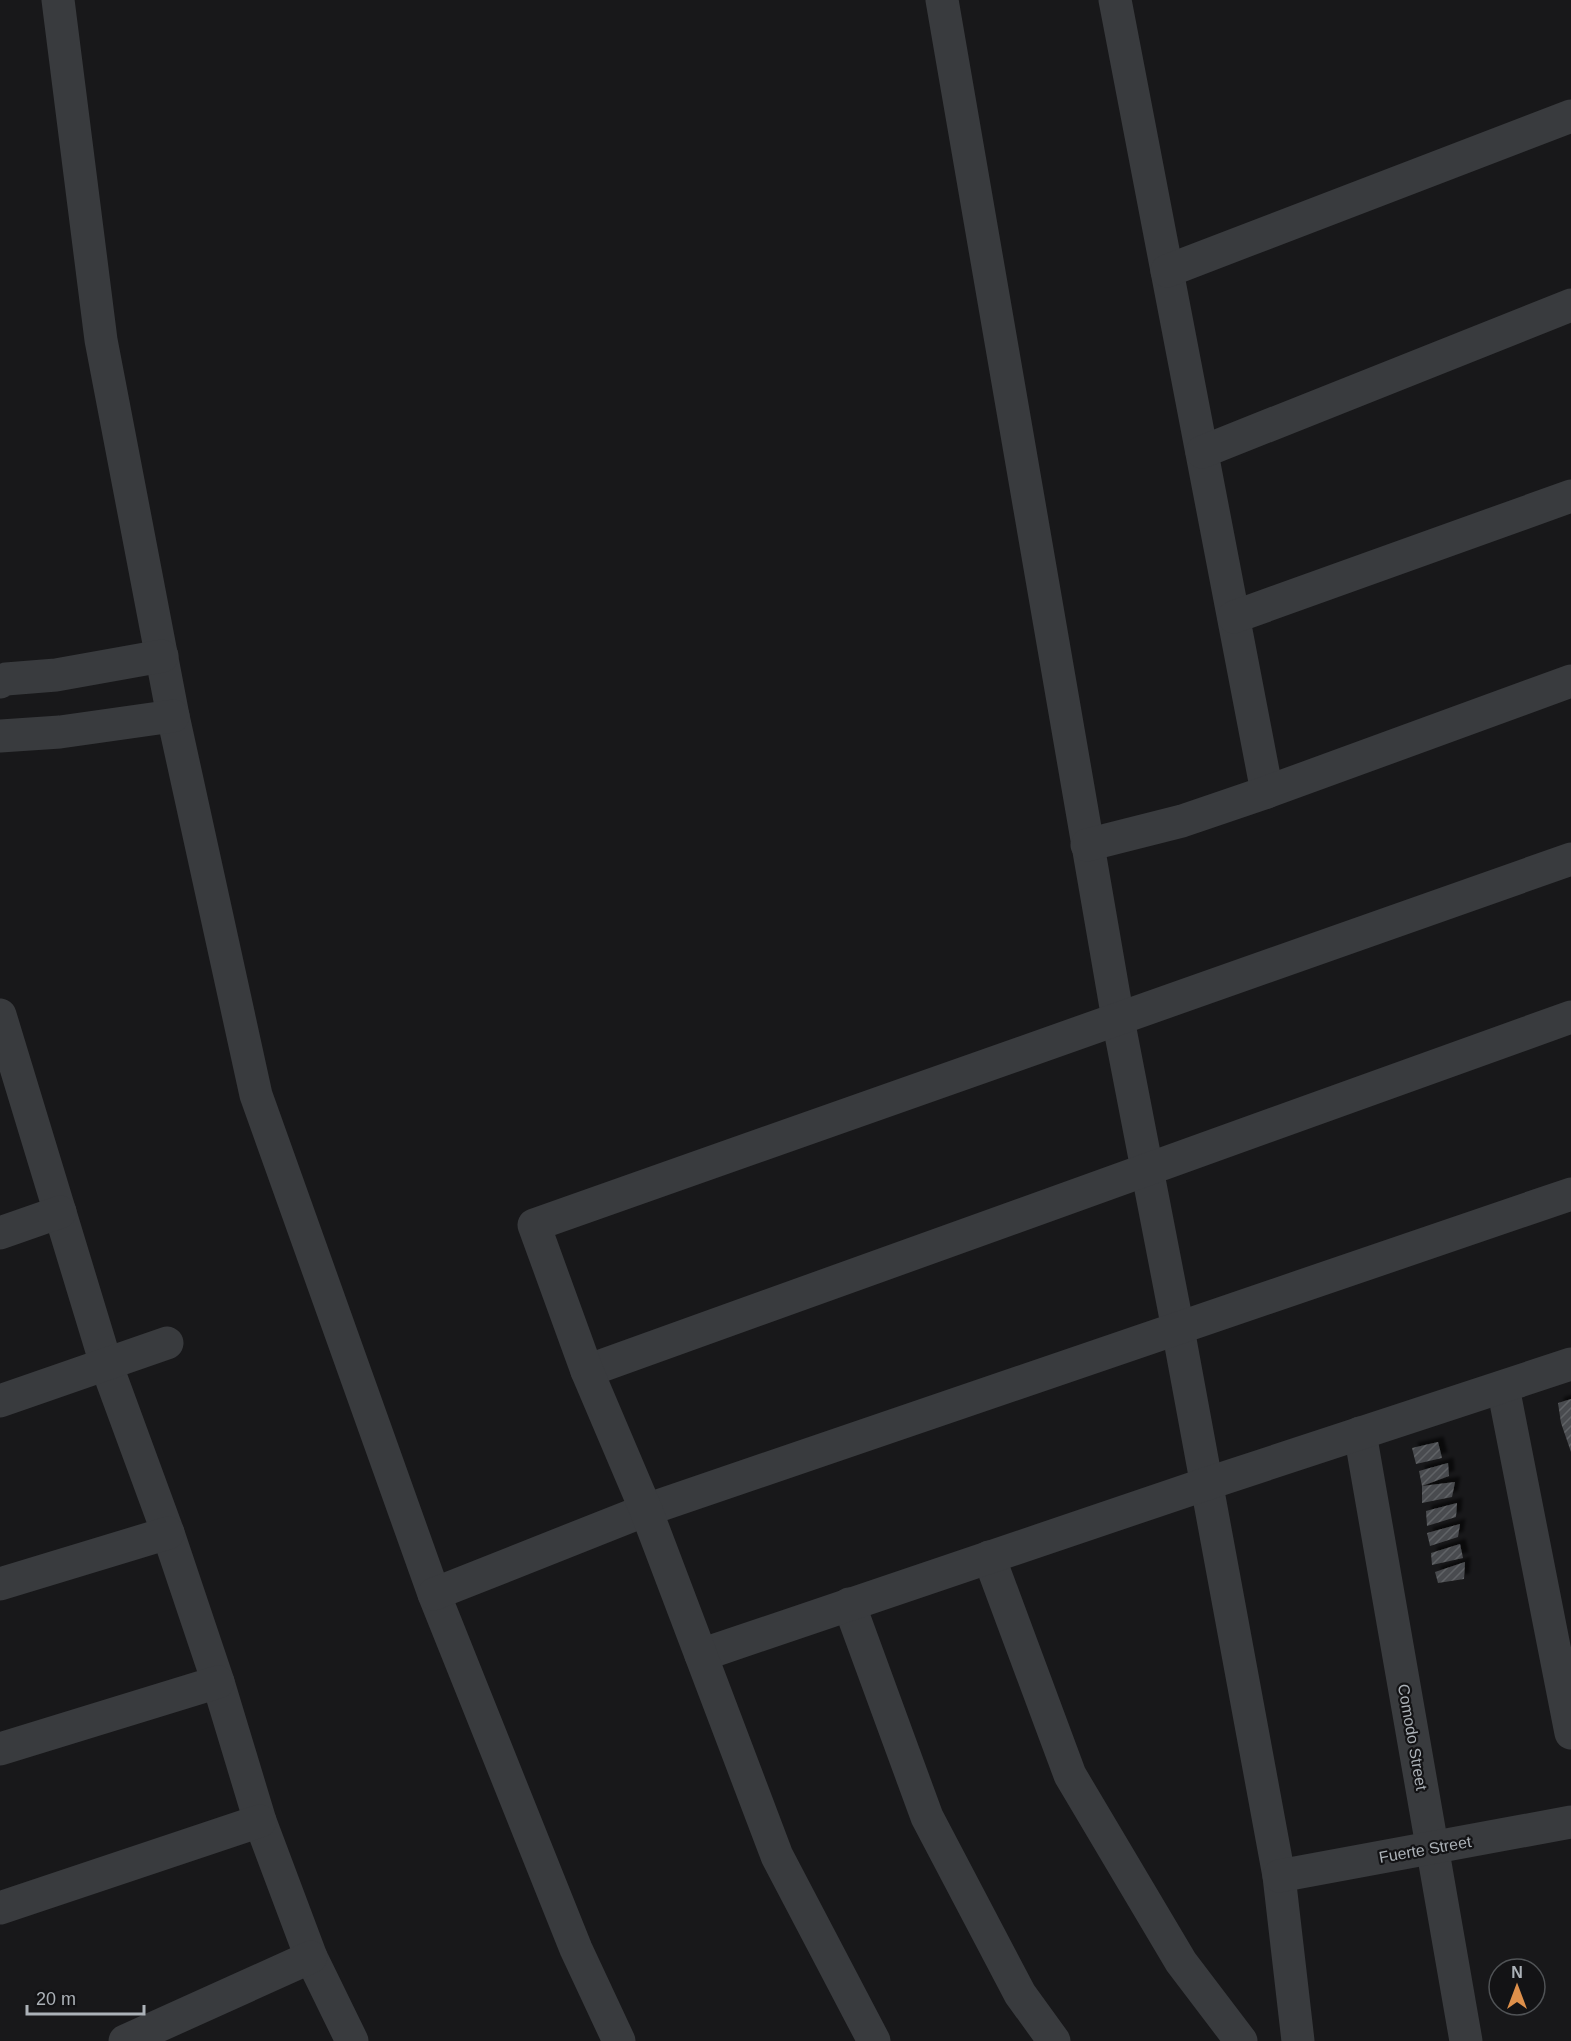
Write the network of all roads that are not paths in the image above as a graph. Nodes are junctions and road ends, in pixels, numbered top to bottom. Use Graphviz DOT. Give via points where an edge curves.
graph roads {
  1 [pos="58,0"];
  2 [pos="942,0"];
  3 [pos="1115,0"];
  4 [pos="1571,116"];
  5 [pos="1167,271"];
  6 [pos="1571,305"];
  7 [pos="1202,452"];
  8 [pos="1571,496"];
  9 [pos="1234,617"];
  10 [pos="162,656"];
  11 [pos="1571,681"];
  12 [pos="0,682"];
  13 [pos="173,716"];
  14 [pos="0,736"];
  15 [pos="1267,792"];
  16 [pos="1087,845"];
  17 [pos="1571,859"];
  18 [pos="0,1015"];
  19 [pos="1571,1017"];
  20 [pos="1118,1019"];
  21 [pos="6,1055"];
  22 [pos="1147,1170"];
  23 [pos="1571,1194"];
  24 [pos="60,1212"];
  25 [pos="0,1233"];
  26 [pos="1178,1329"];
  27 [pos="167,1343"];
  28 [pos="106,1364"];
  29 [pos="1571,1364"];
  30 [pos="587,1371"];
  31 [pos="1503,1387"];
  32 [pos="0,1401"];
  33 [pos="1360,1433"];
  34 [pos="1206,1484"];
  35 [pos="646,1510"];
  36 [pos="168,1533"];
  37 [pos="989,1557"];
  38 [pos="0,1584"];
  39 [pos="434,1594"];
  40 [pos="849,1604"];
  41 [pos="701,1654"];
  42 [pos="218,1682"];
  43 [pos="1571,1733"];
  44 [pos="0,1749"];
  45 [pos="260,1821"];
  46 [pos="1571,1822"];
  47 [pos="1432,1848"];
  48 [pos="1279,1876"];
  49 [pos="0,1908"];
  50 [pos="311,1957"];
  51 [pos="125,2041"];
  52 [pos="352,2041"];
  53 [pos="619,2041"];
  54 [pos="874,2041"];
  55 [pos="1053,2041"];
  56 [pos="1241,2041"];
  57 [pos="1298,2041"];
  58 [pos="1466,2041"];
  1 -- 10 [label="street" via="101,340"];
  2 -- 16 [label="street"];
  3 -- 5 [label="street"];
  4 -- 5 [label="street"];
  5 -- 7 [label="street"];
  6 -- 7 [label="street"];
  7 -- 9 [label="street"];
  8 -- 9 [label="street"];
  9 -- 15 [label="street"];
  10 -- 12 [label="street"];
  10 -- 13 [label="street"];
  11 -- 15 [label="street"];
  13 -- 14 [label="street"];
  13 -- 39 [label="street" via="256,1095"];
  15 -- 16 [label="street" via="1182,821"];
  16 -- 20 [label="street"];
  17 -- 20 [label="street"];
  18 -- 21 [label="street"];
  19 -- 22 [label="street"];
  20 -- 22 [label="street"];
  20 -- 30 [label="street" via="534,1225"];
  21 -- 24 [label="street"];
  22 -- 26 [label="street"];
  22 -- 30 [label="street"];
  23 -- 26 [label="street"];
  24 -- 25 [label="street"];
  24 -- 28 [label="street"];
  26 -- 34 [label="street"];
  26 -- 35 [label="street"];
  27 -- 28 [label="street"];
  28 -- 32 [label="street"];
  28 -- 36 [label="street"];
  29 -- 31 [label="street"];
  30 -- 35 [label="street"];
  31 -- 33 [label="street"];
  31 -- 43 [label="street"];
  33 -- 34 [label="street"];
  33 -- 47 [label="street, Comodo Street"];
  34 -- 37 [label="street"];
  34 -- 48 [label="street"];
  35 -- 39 [label="street"];
  35 -- 41 [label="street"];
  36 -- 38 [label="street"];
  36 -- 42 [label="street"];
  37 -- 40 [label="street"];
  37 -- 56 [label="street" via="1070,1774 1180,1962"];
  39 -- 53 [label="street" via="576,1949"];
  40 -- 41 [label="street"];
  40 -- 55 [label="street" via="927,1817 1020,1994"];
  41 -- 54 [label="street" via="777,1856"];
  42 -- 44 [label="street"];
  42 -- 45 [label="street"];
  45 -- 49 [label="street"];
  45 -- 50 [label="street"];
  46 -- 47 [label="street, Fuerte Street"];
  47 -- 48 [label="street, Fuerte Street"];
  47 -- 58 [label="street, Comodo Street"];
  48 -- 57 [label="street"];
  50 -- 51 [label="street"];
  50 -- 52 [label="street"];
}
